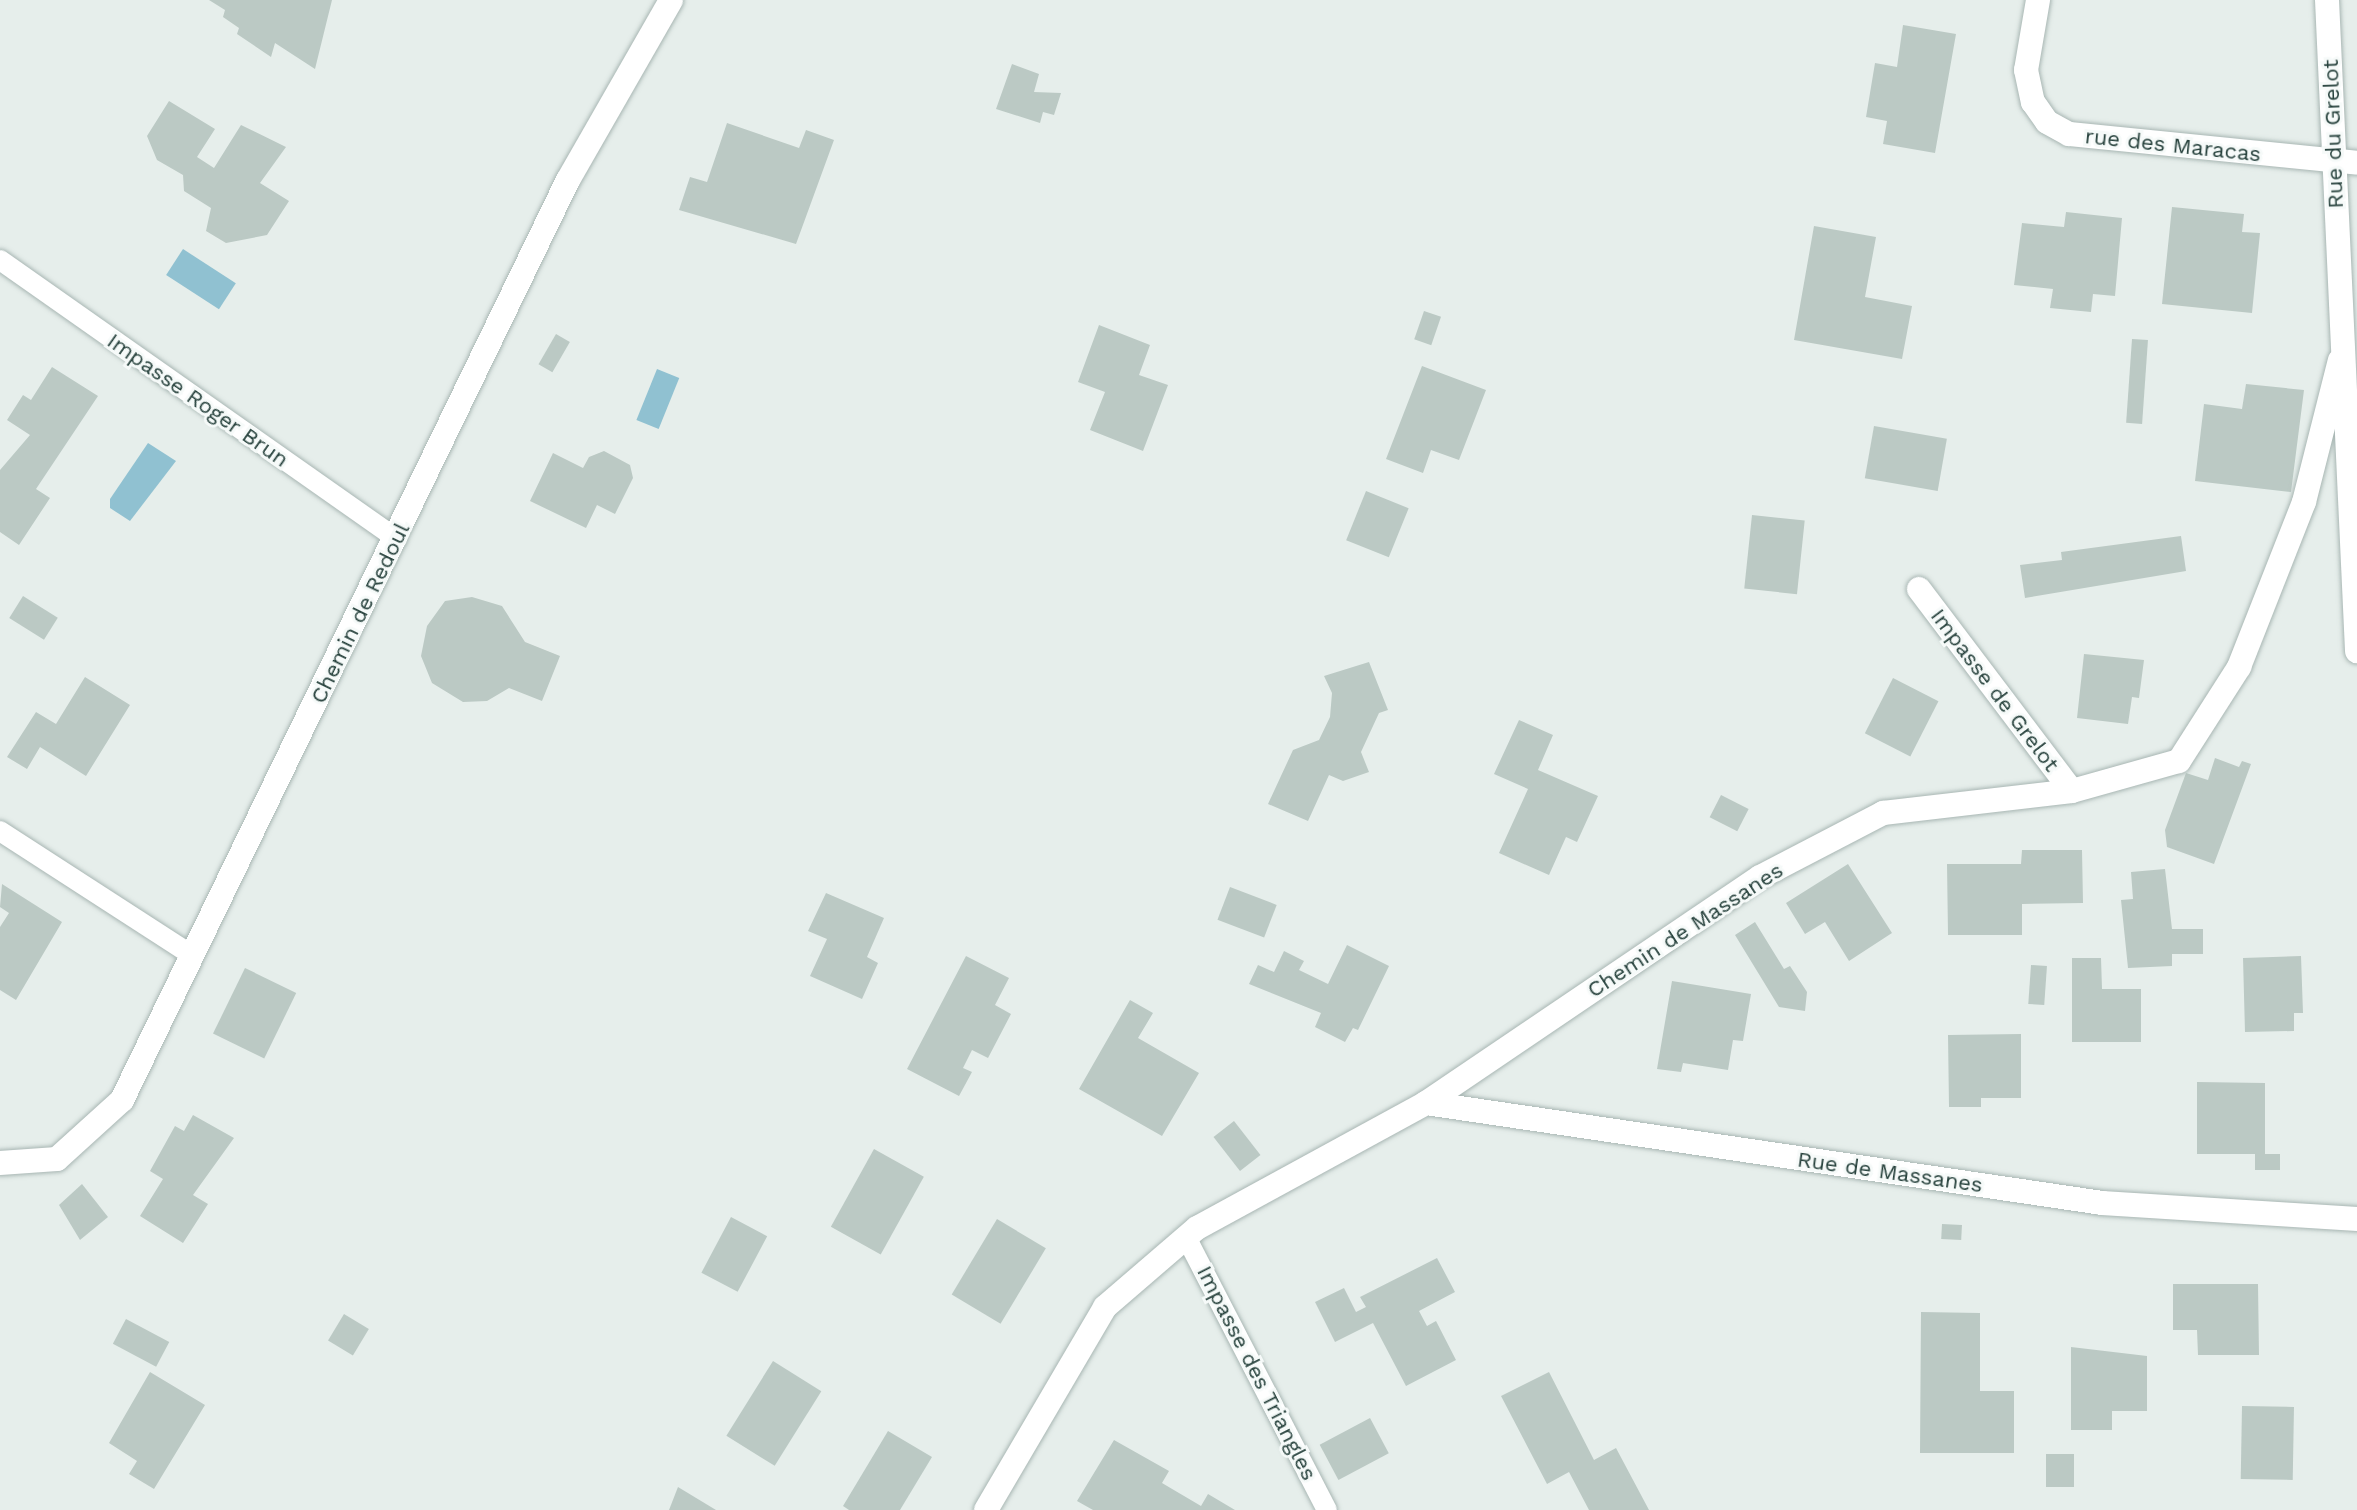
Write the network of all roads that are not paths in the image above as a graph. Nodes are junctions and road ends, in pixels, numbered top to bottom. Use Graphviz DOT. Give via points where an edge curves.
graph roads {
  1 [pos="671,0"];
  2 [pos="2038,0"];
  3 [pos="2327,0"];
  4 [pos="2345,162"];
  5 [pos="0,260"];
  6 [pos="2343,350"];
  7 [pos="397,539"];
  8 [pos="1919,589"];
  9 [pos="2357,651"];
  10 [pos="2072,791"];
  11 [pos="0,831"];
  12 [pos="193,956"];
  13 [pos="1426,1103"];
  14 [pos="0,1163"];
  15 [pos="2357,1219"];
  16 [pos="1186,1237"];
  17 [pos="986,1510"];
  18 [pos="1327,1510"];
  1 -- 7 [label="street, Chemin de Redoul" via="568,180"];
  2 -- 4 [label="street, rue des Maracas" via="2026,70 2033,102 2047,122 2069,134"];
  3 -- 4 [label="street, Rue du Grelot"];
  4 -- 6 [label="street, Rue du Grelot"];
  5 -- 7 [label="lane, Impasse Roger Brun"];
  6 -- 9 [label="street, Rue du Grelot"];
  6 -- 10 [label="street, Chemin de Massanes" via="2304,502 2239,667 2179,761"];
  7 -- 12 [label="street, Chemin de Redoul"];
  8 -- 10 [label="street, Impasse de Grelot"];
  10 -- 13 [label="street, Chemin de Massanes" via="1883,813 1760,877"];
  11 -- 12 [label="lane"];
  12 -- 14 [label="street, Chemin de Redoul" via="122,1100 57,1159"];
  13 -- 15 [label="street, Rue de Massanes" via="2102,1203"];
  13 -- 16 [label="street, Chemin de Massanes"];
  16 -- 17 [label="street, Chemin de Massanes" via="1105,1307"];
  16 -- 18 [label="lane, Impasse des Triangles"];
}
